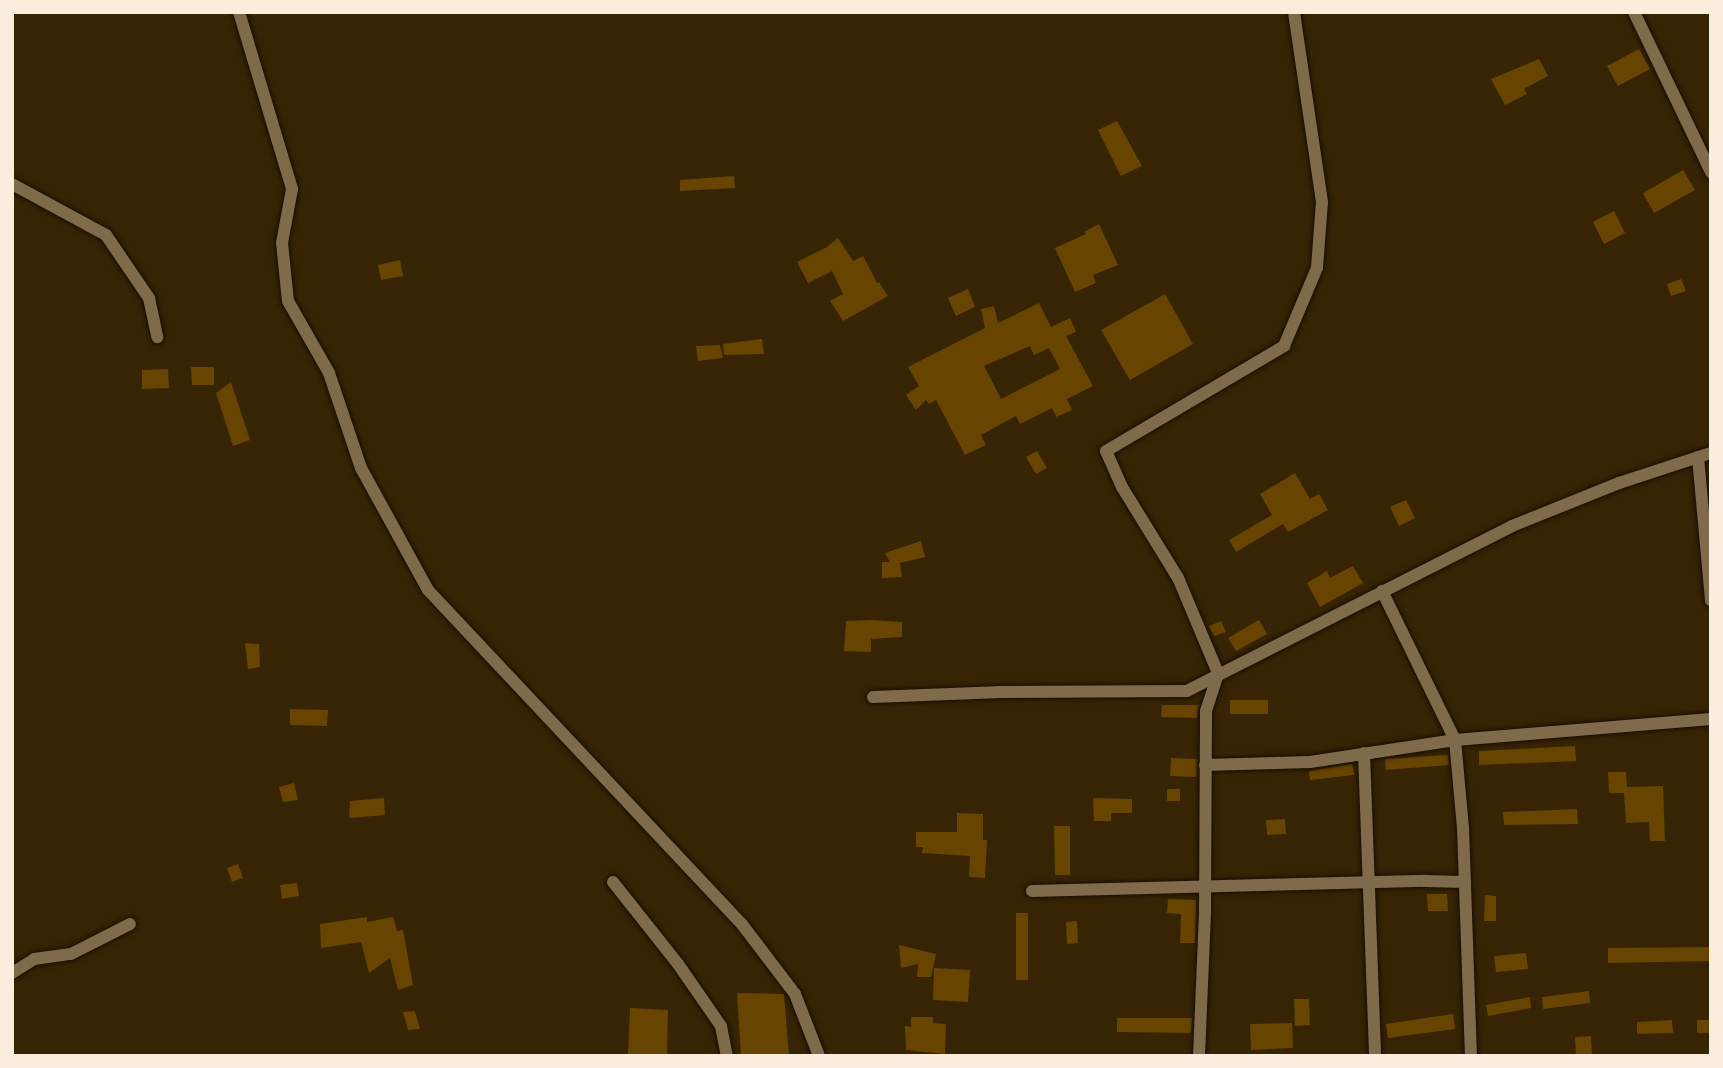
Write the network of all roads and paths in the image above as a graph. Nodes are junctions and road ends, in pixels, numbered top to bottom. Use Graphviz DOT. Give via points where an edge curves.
graph roads {
  1 [pos="239,12"];
  2 [pos="1294,12"];
  3 [pos="1634,12"];
  4 [pos="1711,172"];
  5 [pos="12,184"];
  6 [pos="157,337"];
  7 [pos="1711,453"];
  8 [pos="1698,457"];
  9 [pos="1382,590"];
  10 [pos="1711,600"];
  11 [pos="1218,673"];
  12 [pos="873,697"];
  13 [pos="1711,719"];
  14 [pos="1455,740"];
  15 [pos="1364,753"];
  16 [pos="1205,765"];
  17 [pos="1366,882"];
  18 [pos="613,883"];
  19 [pos="1465,883"];
  20 [pos="1204,886"];
  21 [pos="1032,891"];
  22 [pos="130,925"];
  23 [pos="12,973"];
  24 [pos="727,1056"];
  25 [pos="819,1056"];
  26 [pos="1199,1056"];
  27 [pos="1375,1056"];
  28 [pos="1471,1056"];
  1 -- 25 [label="street" via="292,188 282,243 288,300 329,373 367,481 428,590 749,933 795,993"];
  2 -- 11 [label="street" via="1322,202 1317,268 1289,335 1284,346 1106,451 1178,578"];
  3 -- 4 [label="street"];
  5 -- 6 [label="street" via="106,235 149,298"];
  7 -- 8 [label="street"];
  8 -- 9 [label="street" via="1512,526"];
  8 -- 10 [label="street"];
  9 -- 11 [label="street"];
  9 -- 14 [label="street"];
  11 -- 12 [label="street" via="1187,691"];
  11 -- 16 [label="street" via="1206,711"];
  13 -- 14 [label="street"];
  14 -- 15 [label="street"];
  14 -- 19 [label="street"];
  15 -- 16 [label="street" via="1310,762"];
  15 -- 17 [label="street"];
  16 -- 20 [label="street"];
  17 -- 19 [label="street"];
  17 -- 20 [label="street"];
  17 -- 27 [label="street"];
  18 -- 24 [label="street" via="721,1027"];
  19 -- 28 [label="street"];
  20 -- 21 [label="street"];
  20 -- 26 [label="street"];
  22 -- 23 [label="street" via="71,954 34,959"];
}
